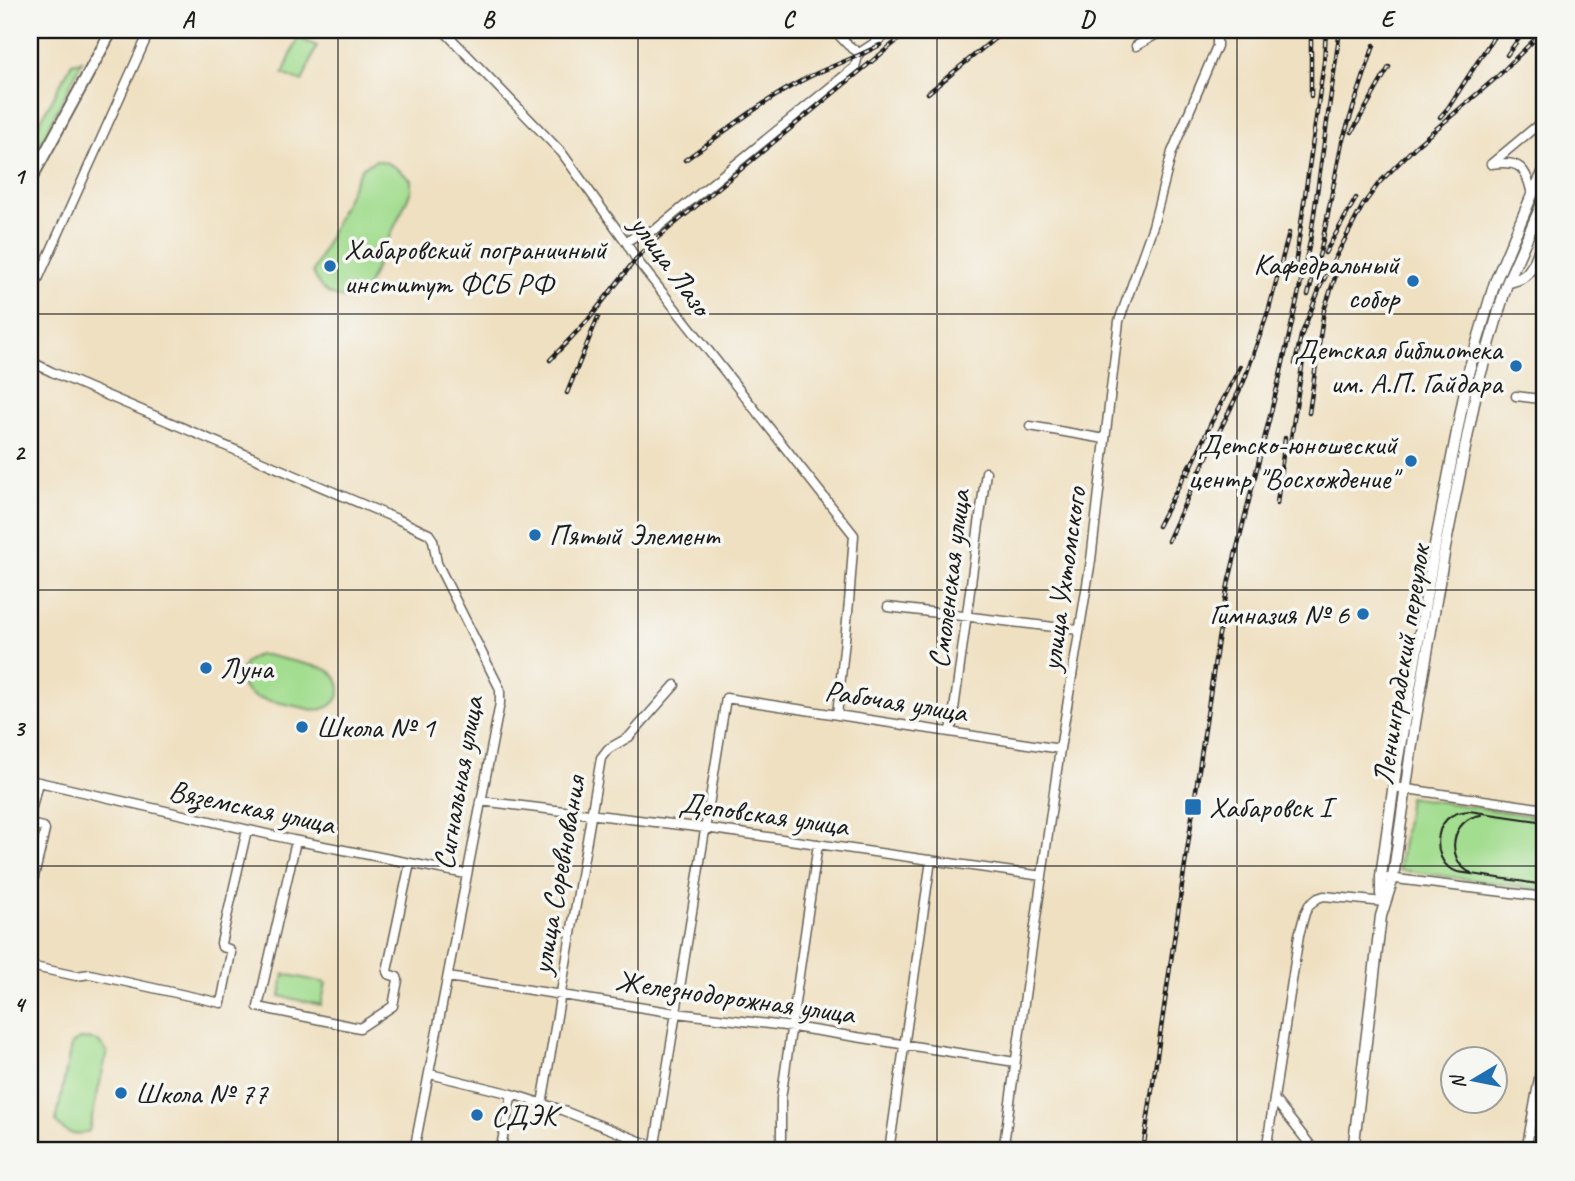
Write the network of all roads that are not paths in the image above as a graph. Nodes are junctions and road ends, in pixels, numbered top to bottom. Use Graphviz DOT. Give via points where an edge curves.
graph roads {
  1 [pos="112,30"];
  2 [pos="150,30"];
  3 [pos="443,30"];
  4 [pos="834,30"];
  5 [pos="894,30"];
  6 [pos="1164,30"];
  7 [pos="1211,30"];
  8 [pos="1136,46"];
  9 [pos="859,53"];
  10 [pos="1545,119"];
  11 [pos="1545,169"];
  12 [pos="30,181"];
  13 [pos="1532,195"];
  14 [pos="1545,197"];
  15 [pos="1542,214"];
  16 [pos="1545,233"];
  17 [pos="626,242"];
  18 [pos="1507,283"];
  19 [pos="30,297"];
  20 [pos="30,361"];
  21 [pos="1516,396"];
  22 [pos="1545,398"];
  23 [pos="1030,426"];
  24 [pos="1105,439"];
  25 [pos="986,472"];
  26 [pos="888,607"];
  27 [pos="967,617"];
  28 [pos="1079,630"];
  29 [pos="676,685"];
  30 [pos="838,715"];
  31 [pos="951,732"];
  32 [pos="1060,749"];
  33 [pos="34,781"];
  34 [pos="1393,787"];
  35 [pos="1405,789"];
  36 [pos="480,801"];
  37 [pos="1545,809"];
  38 [pos="590,815"];
  39 [pos="30,816"];
  40 [pos="30,824"];
  41 [pos="705,828"];
  42 [pos="247,830"];
  43 [pos="296,841"];
  44 [pos="818,844"];
  45 [pos="931,860"];
  46 [pos="410,863"];
  47 [pos="466,874"];
  48 [pos="1042,876"];
  49 [pos="1381,876"];
  50 [pos="1393,878"];
  51 [pos="30,894"];
  52 [pos="1545,897"];
  53 [pos="1384,902"];
  54 [pos="30,909"];
  55 [pos="30,915"];
  56 [pos="30,966"];
  57 [pos="448,977"];
  58 [pos="561,995"];
  59 [pos="676,1013"];
  60 [pos="793,1027"];
  61 [pos="904,1045"];
  62 [pos="1545,1045"];
  63 [pos="1016,1062"];
  64 [pos="430,1074"];
  65 [pos="512,1094"];
  66 [pos="1274,1099"];
  67 [pos="542,1104"];
  68 [pos="781,1138"];
  69 [pos="654,1149"];
  70 [pos="414,1151"];
  71 [pos="500,1151"];
  72 [pos="686,1151"];
  73 [pos="889,1151"];
  74 [pos="1003,1151"];
  75 [pos="1266,1151"];
  76 [pos="1315,1151"];
  77 [pos="1353,1151"];
  78 [pos="1526,1151"];
  1 -- 12 [label="highway"];
  2 -- 19 [label="street"];
  3 -- 17 [label="street, улица Лазо" via="562,153"];
  4 -- 9 [label="street"];
  5 -- 9 [label="street"];
  6 -- 8 [label="street"];
  7 -- 24 [label="street, улица Ухтомского" via="1217,46 1172,152 1153,226 1119,321"];
  9 -- 17 [label="street" via="855,67 772,135 656,229"];
  10 -- 13 [label="street" via="1491,164 1516,164 1526,174"];
  11 -- 13 [label="main road, Ленинградский переулок"];
  13 -- 34 [label="main road, Ленинградский переулок" via="1495,282 1469,370"];
  14 -- 15 [label="main road, Ленинградский переулок"];
  15 -- 18 [label="main road, Ленинградский переулок"];
  16 -- 18 [label="main road" via="1528,272"];
  17 -- 30 [label="street, улица Лазо" via="854,535"];
  18 -- 35 [label="main road, Ленинградский переулок" via="1478,383"];
  20 -- 36 [label="street, Сигнальная улица" via="429,534 437,563 500,689"];
  21 -- 22 [label="street"];
  23 -- 24 [label="street"];
  24 -- 28 [label="street, улица Ухтомского"];
  25 -- 27 [label="street, Смоленская улица"];
  26 -- 27 [label="street"];
  27 -- 28 [label="street"];
  27 -- 31 [label="street, Смоленская улица"];
  28 -- 32 [label="street, улица Ухтомского"];
  29 -- 38 [label="street, улица Соревнования" via="629,737 601,758"];
  30 -- 31 [label="street, Рабочая улица"];
  30 -- 41 [label="street, Рабочая улица" via="726,698"];
  31 -- 32 [label="street, Рабочая улица"];
  32 -- 48 [label="street, улица Ухтомского"];
  33 -- 39 [label="street"];
  33 -- 42 [label="street, Вяземская улица"];
  34 -- 35 [label="street"];
  34 -- 49 [label="main road, Ленинградский переулок"];
  35 -- 37 [label="street"];
  35 -- 50 [label="main road, Ленинградский переулок"];
  36 -- 38 [label="street, Деповская улица"];
  36 -- 47 [label="street, Сигнальная улица"];
  38 -- 41 [label="street, Деповская улица"];
  38 -- 58 [label="street, улица Соревнования"];
  40 -- 51 [label="street" via="44,830"];
  41 -- 44 [label="street, Деповская улица"];
  41 -- 59 [label="street"];
  42 -- 43 [label="street, Вяземская улица"];
  42 -- 56 [label="street" via="221,943 231,953 221,1003 90,974 76,976"];
  43 -- 46 [label="street, Вяземская улица"];
  43 -- 46 [label="street" via="258,1007 360,1028 393,1006 398,980 387,971"];
  44 -- 45 [label="street, Деповская улица"];
  44 -- 60 [label="street"];
  45 -- 48 [label="street, Деповская улица"];
  45 -- 61 [label="street"];
  46 -- 47 [label="street, Вяземская улица"];
  47 -- 57 [label="street, Сигнальная улица"];
  48 -- 63 [label="street, улица Ухтомского"];
  49 -- 50 [label="street"];
  49 -- 53 [label="main road, Ленинградский переулок"];
  50 -- 52 [label="street"];
  50 -- 53 [label="main road, Ленинградский переулок"];
  53 -- 66 [label="street" via="1324,896 1309,905 1300,926"];
  53 -- 77 [label="main road, Ленинградский переулок"];
  54 -- 55 [label="street"];
  57 -- 58 [label="street, Железнодорожная улица"];
  57 -- 64 [label="street, Сигнальная улица"];
  58 -- 59 [label="street, Железнодорожная улица"];
  58 -- 67 [label="street, улица Соревнования"];
  59 -- 60 [label="street, Железнодорожная улица"];
  59 -- 69 [label="street"];
  60 -- 61 [label="street, Железнодорожная улица"];
  60 -- 68 [label="street" via="781,1099"];
  61 -- 63 [label="street, Железнодорожная улица"];
  61 -- 73 [label="street"];
  62 -- 78 [label="street"];
  63 -- 74 [label="street, улица Ухтомского"];
  64 -- 65 [label="street"];
  64 -- 70 [label="street, Сигнальная улица"];
  65 -- 67 [label="street"];
  65 -- 71 [label="street"];
  66 -- 75 [label="street"];
  66 -- 76 [label="street"];
  67 -- 69 [label="street"];
  69 -- 72 [label="street"];
}
